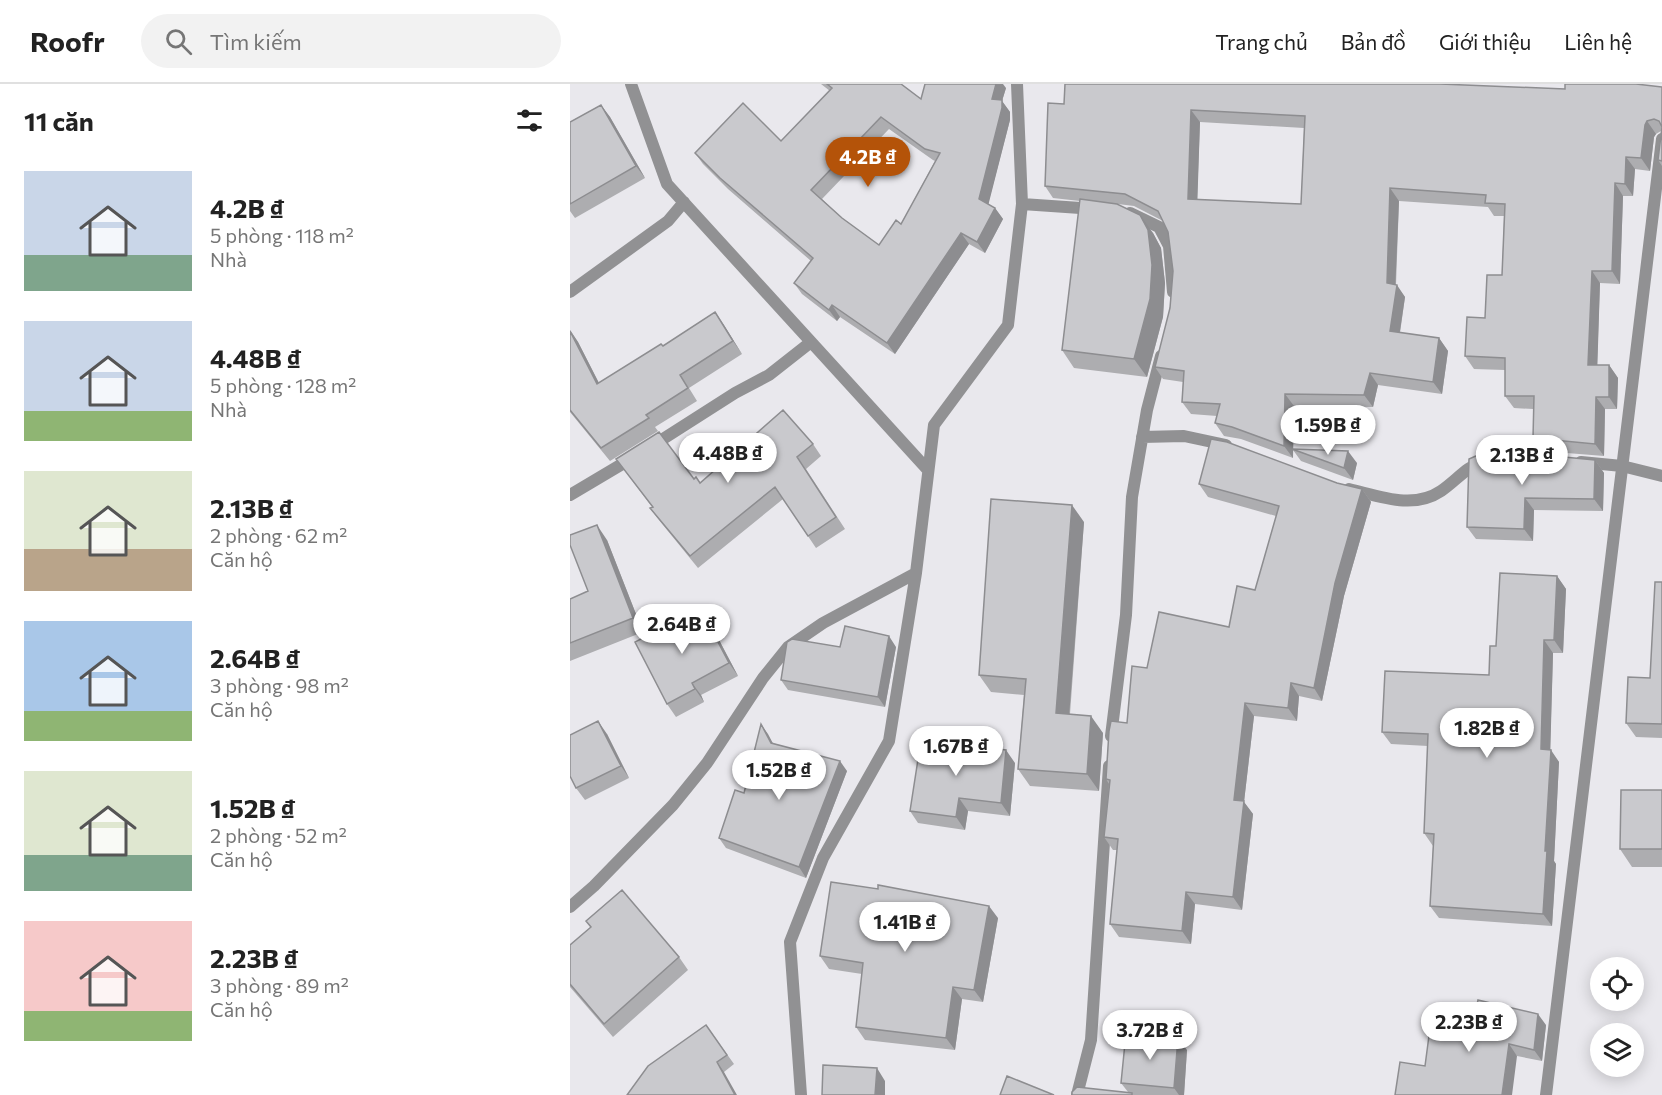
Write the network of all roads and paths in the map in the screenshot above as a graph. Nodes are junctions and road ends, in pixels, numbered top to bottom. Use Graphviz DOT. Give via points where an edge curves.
graph roads {
  1 [pos="631,84"];
  2 [pos="1017,84"];
  3 [pos="1662,139"];
  4 [pos="684,202"];
  5 [pos="1022,204"];
  6 [pos="570,292"];
  7 [pos="1172,306"];
  8 [pos="1165,341"];
  9 [pos="811,342"];
  10 [pos="1142,437"];
  11 [pos="1238,447"];
  12 [pos="1500,458"];
  13 [pos="1566,461"];
  14 [pos="1623,466"];
  15 [pos="927,469"];
  16 [pos="1662,476"];
  17 [pos="1339,485"];
  18 [pos="570,495"];
  19 [pos="916,573"];
  20 [pos="570,907"];
  21 [pos="801,1095"];
  22 [pos="1077,1095"];
  23 [pos="1546,1095"];
  1 -- 4 [label="street" via="667,184"];
  2 -- 5 [label="street"];
  3 -- 14 [label="street"];
  4 -- 6 [label="street" via="668,221"];
  4 -- 9 [label="street"];
  5 -- 7 [label="street" via="1132,214 1159,227 1169,246"];
  5 -- 15 [label="street" via="1008,325 934,425"];
  8 -- 10 [label="street"];
  9 -- 15 [label="street"];
  9 -- 18 [label="street" via="769,375"];
  10 -- 11 [label="street" via="1184,436"];
  10 -- 22 [label="street" via="1132,497 1126,615 1110,749 1091,1040"];
  12 -- 17 [label="street" via="1469,466 1440,492 1416,502"];
  13 -- 14 [label="street"];
  14 -- 16 [label="street"];
  14 -- 23 [label="street"];
  15 -- 19 [label="street"];
  19 -- 20 [label="street" via="823,623 788,647 680,797"];
  19 -- 21 [label="street" via="889,741 823,858 790,942"];
}
